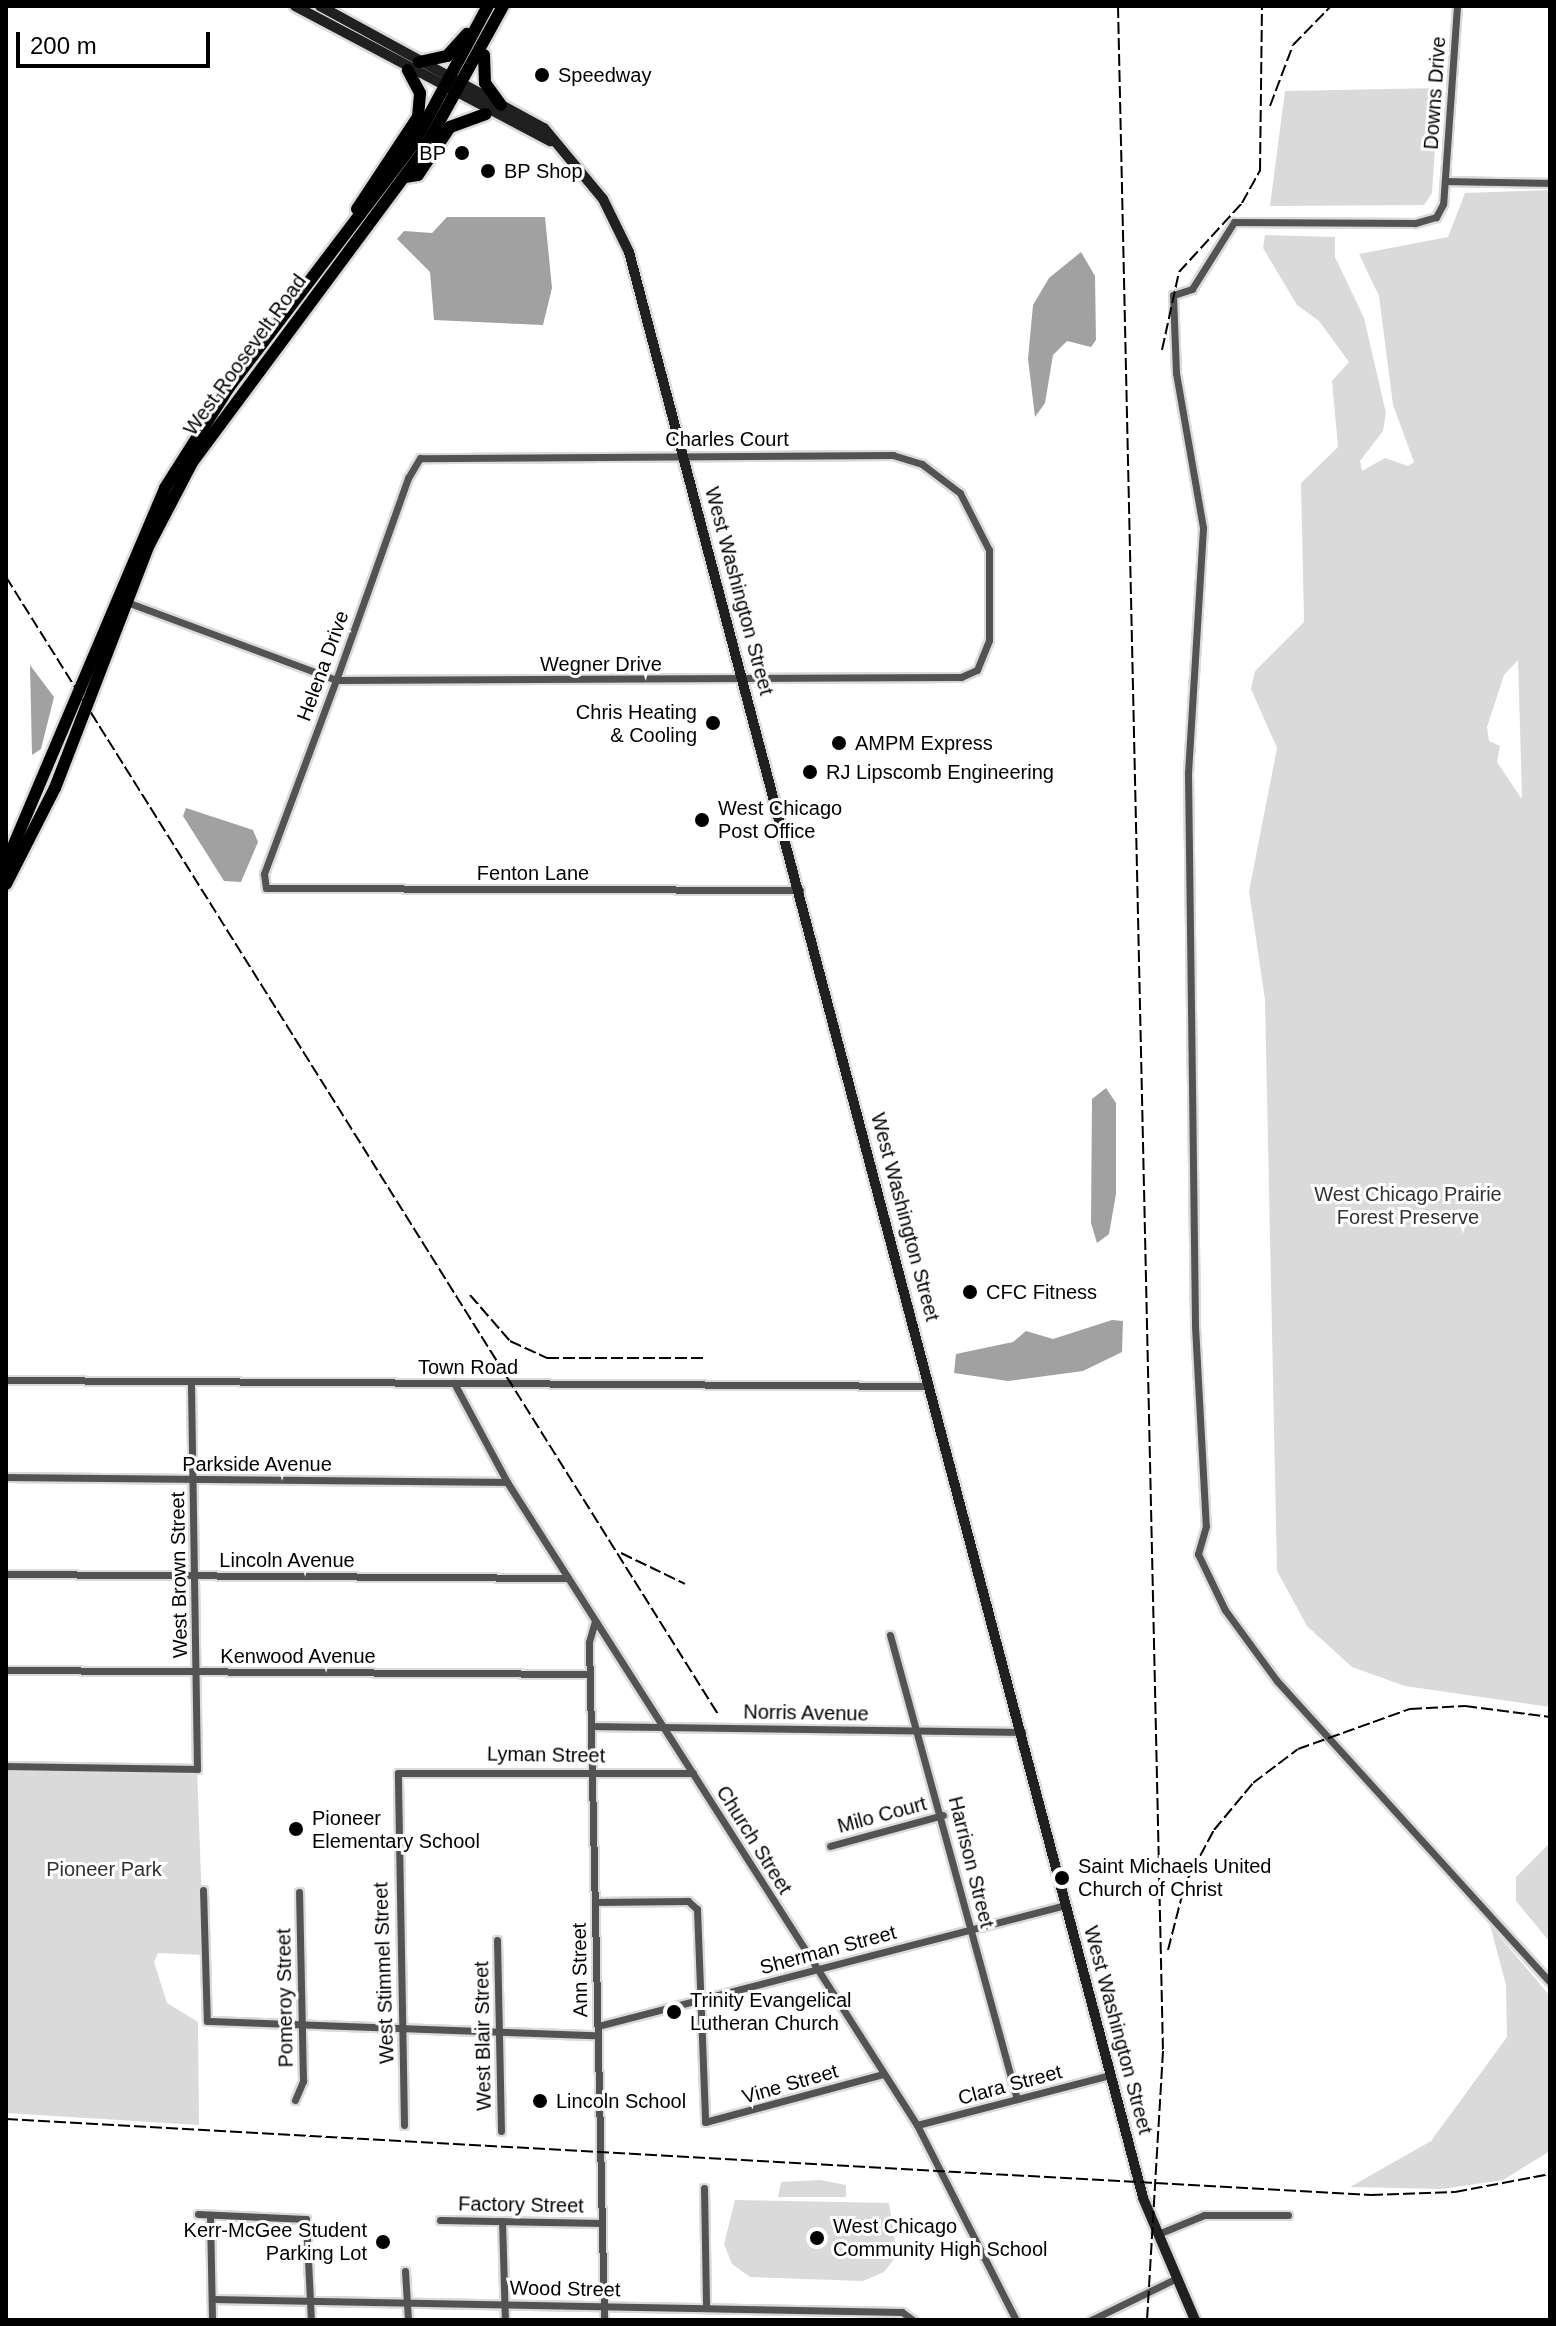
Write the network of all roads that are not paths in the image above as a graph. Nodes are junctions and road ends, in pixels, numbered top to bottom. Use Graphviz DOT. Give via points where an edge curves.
graph roads {
  1 [pos="295,6"];
  2 [pos="320,6"];
  3 [pos="480,6"];
  4 [pos="488,6"];
  5 [pos="503,6"];
  6 [pos="1457,6"];
  7 [pos="490,33"];
  8 [pos="413,66"];
  9 [pos="454,88"];
  10 [pos="501,105"];
  11 [pos="486,114"];
  12 [pos="550,141"];
  13 [pos="405,177"];
  14 [pos="1445,181"];
  15 [pos="1550,183"];
  16 [pos="347,234"];
  17 [pos="685,455"];
  18 [pos="420,458"];
  19 [pos="989,550"];
  20 [pos="120,600"];
  21 [pos="336,680"];
  22 [pos="744,680"];
  23 [pos="6,863"];
  24 [pos="6,884"];
  25 [pos="266,888"];
  26 [pos="800,890"];
  27 [pos="6,1380"];
  28 [pos="191,1381"];
  29 [pos="454,1383"];
  30 [pos="930,1386"];
  31 [pos="6,1477"];
  32 [pos="193,1479"];
  33 [pos="507,1482"];
  34 [pos="6,1574"];
  35 [pos="195,1575"];
  36 [pos="568,1578"];
  37 [pos="595,1621"];
  38 [pos="890,1635"];
  39 [pos="6,1670"];
  40 [pos="197,1671"];
  41 [pos="589,1674"];
  42 [pos="591,1726"];
  43 [pos="665,1728"];
  44 [pos="921,1730"];
  45 [pos="1022,1732"];
  46 [pos="6,1766"];
  47 [pos="592,1772"];
  48 [pos="398,1773"];
  49 [pos="693,1773"];
  50 [pos="943,1815"];
  51 [pos="830,1846"];
  52 [pos="203,1890"];
  53 [pos="299,1892"];
  54 [pos="595,1902"];
  55 [pos="1066,1905"];
  56 [pos="972,1929"];
  57 [pos="497,1940"];
  58 [pos="817,1969"];
  59 [pos="1550,1982"];
  60 [pos="699,2001"];
  61 [pos="303,2025"];
  62 [pos="401,2029"];
  63 [pos="598,2030"];
  64 [pos="499,2032"];
  65 [pos="883,2074"];
  66 [pos="1110,2075"];
  67 [pos="1017,2099"];
  68 [pos="295,2100"];
  69 [pos="404,2125"];
  70 [pos="917,2125"];
  71 [pos="501,2131"];
  72 [pos="704,2188"];
  73 [pos="198,2214"];
  74 [pos="210,2215"];
  75 [pos="1288,2215"];
  76 [pos="440,2220"];
  77 [pos="502,2221"];
  78 [pos="602,2223"];
  79 [pos="1158,2234"];
  80 [pos="405,2271"];
  81 [pos="1175,2279"];
  82 [pos="212,2299"];
  83 [pos="310,2302"];
  84 [pos="408,2302"];
  85 [pos="504,2305"];
  86 [pos="604,2306"];
  87 [pos="706,2308"];
  88 [pos="212,2320"];
  89 [pos="311,2320"];
  90 [pos="408,2320"];
  91 [pos="505,2320"];
  92 [pos="604,2320"];
  93 [pos="913,2320"];
  94 [pos="1016,2320"];
  95 [pos="1091,2320"];
  96 [pos="1195,2320"];
  1 -- 8 [label="main road"];
  2 -- 8 [label="main road"];
  3 -- 8 [label="main road" via="454,52"];
  4 -- 9 [label="main road, West Roosevelt Road"];
  5 -- 7 [label="main road, West Roosevelt Road"];
  6 -- 14 [label="street, Downs Drive"];
  7 -- 9 [label="main road, West Roosevelt Road"];
  7 -- 10 [label="main road" via="482,75"];
  8 -- 9 [label="main road"];
  8 -- 16 [label="main road" via="420,93 418,117"];
  9 -- 10 [label="main road, West Washington Street"];
  9 -- 11 [label="main road, West Washington Street"];
  9 -- 13 [label="main road, West Roosevelt Road"];
  9 -- 16 [label="main road, West Roosevelt Road"];
  10 -- 12 [label="main road, West Washington Street" via="544,128"];
  11 -- 12 [label="main road, West Washington Street"];
  11 -- 13 [label="main road" via="450,127 418,175"];
  12 -- 17 [label="main road, West Washington Street" via="581,170 623,235"];
  13 -- 20 [label="main road, West Roosevelt Road" via="204,443"];
  14 -- 15 [label="street"];
  14 -- 59 [label="street, Downs Drive" via="1440,212 1425,222 1234,222 1192,289 1173,295 1176,373 1203,528 1188,773 1195,1326 1206,1526 1198,1554 1225,1610 1277,1681"];
  16 -- 20 [label="main road, West Roosevelt Road" via="190,444"];
  17 -- 18 [label="street, Charles Court"];
  17 -- 19 [label="street, Charles Court" via="893,455 922,464 972,508"];
  17 -- 22 [label="main road, West Washington Street"];
  18 -- 21 [label="street, Helena Drive"];
  19 -- 22 [label="street, Wegner Drive" via="989,640 977,670 961,677"];
  20 -- 21 [label="street, Wegner Drive"];
  20 -- 23 [label="main road, West Roosevelt Road" via="55,762"];
  20 -- 24 [label="main road, West Roosevelt Road" via="55,788"];
  21 -- 22 [label="street, Wegner Drive"];
  21 -- 25 [label="street, Helena Drive" via="264,874"];
  22 -- 26 [label="main road, West Washington Street"];
  25 -- 26 [label="street, Fenton Lane"];
  26 -- 30 [label="main road, West Washington Street"];
  27 -- 28 [label="street, Town Road"];
  28 -- 29 [label="street, Town Road"];
  28 -- 32 [label="street, West Brown Street"];
  29 -- 30 [label="street, Town Road"];
  29 -- 33 [label="street, Church Street"];
  30 -- 45 [label="main road, West Washington Street"];
  31 -- 32 [label="street, Parkside Avenue"];
  32 -- 33 [label="street, Parkside Avenue"];
  32 -- 35 [label="street, West Brown Street"];
  33 -- 36 [label="street, Church Street"];
  34 -- 35 [label="street, Lincoln Avenue"];
  35 -- 36 [label="street, Lincoln Avenue"];
  35 -- 40 [label="street, West Brown Street"];
  36 -- 37 [label="street, Church Street"];
  37 -- 41 [label="street, Ann Street"];
  37 -- 43 [label="street, Church Street"];
  38 -- 44 [label="street, Harrison Street"];
  39 -- 40 [label="street, Kenwood Avenue"];
  40 -- 41 [label="street, Kenwood Avenue"];
  40 -- 46 [label="street, West Brown Street" via="197,1769"];
  41 -- 42 [label="street, Ann Street"];
  42 -- 43 [label="street, Norris Avenue"];
  42 -- 47 [label="street, Ann Street"];
  43 -- 44 [label="street, Norris Avenue"];
  43 -- 49 [label="street, Church Street"];
  44 -- 45 [label="street, Norris Avenue"];
  44 -- 50 [label="street, Harrison Street"];
  45 -- 55 [label="main road, West Washington Street"];
  47 -- 48 [label="street, Lyman Street"];
  47 -- 49 [label="street, Lyman Street"];
  47 -- 54 [label="street, Ann Street"];
  48 -- 62 [label="street, West Stimmel Street"];
  49 -- 58 [label="street, Church Street"];
  50 -- 51 [label="street, Milo Court"];
  50 -- 56 [label="street, Harrison Street"];
  52 -- 61 [label="street, Sherman Street" via="207,2021"];
  53 -- 61 [label="street, Pomeroy Street"];
  54 -- 60 [label="street" via="695,1906"];
  54 -- 63 [label="street, Ann Street"];
  55 -- 56 [label="street, Sherman Street"];
  55 -- 66 [label="main road, West Washington Street"];
  56 -- 58 [label="street, Sherman Street"];
  56 -- 67 [label="street, Harrison Street"];
  57 -- 64 [label="street, West Blair Street"];
  58 -- 60 [label="street, Sherman Street"];
  58 -- 65 [label="street, Church Street"];
  60 -- 63 [label="street, Sherman Street"];
  60 -- 65 [label="street, Vine Street" via="705,2122"];
  61 -- 62 [label="street, Sherman Street"];
  61 -- 68 [label="street, Pomeroy Street" via="302,2092"];
  62 -- 64 [label="street, Sherman Street"];
  62 -- 69 [label="street, West Stimmel Street"];
  63 -- 64 [label="street, Sherman Street"];
  63 -- 78 [label="street, Ann Street"];
  64 -- 71 [label="street, West Blair Street"];
  65 -- 70 [label="street, Church Street"];
  66 -- 67 [label="street, Clara Street"];
  66 -- 79 [label="main road, West Washington Street"];
  67 -- 70 [label="street, Clara Street"];
  70 -- 94 [label="street, Church Street"];
  72 -- 87 [label="street"];
  73 -- 74 [label="street"];
  74 -- 82 [label="street"];
  74 -- 83 [label="street" via="306,2219"];
  75 -- 79 [label="street" via="1204,2215"];
  76 -- 77 [label="street, Factory Street"];
  77 -- 78 [label="street, Factory Street"];
  77 -- 85 [label="street"];
  78 -- 86 [label="street, Ann Street"];
  79 -- 81 [label="main road, West Washington Street"];
  80 -- 84 [label="street"];
  81 -- 95 [label="street"];
  81 -- 96 [label="main road, West Washington Street"];
  82 -- 83 [label="street, Wood Street"];
  82 -- 88 [label="street"];
  83 -- 84 [label="street, Wood Street"];
  83 -- 89 [label="street"];
  84 -- 85 [label="street, Wood Street"];
  84 -- 90 [label="street"];
  85 -- 86 [label="street, Wood Street"];
  85 -- 91 [label="street"];
  86 -- 87 [label="street, Wood Street"];
  86 -- 92 [label="street, Ann Street"];
  87 -- 93 [label="street, Wood Street" via="902,2312"];
}
